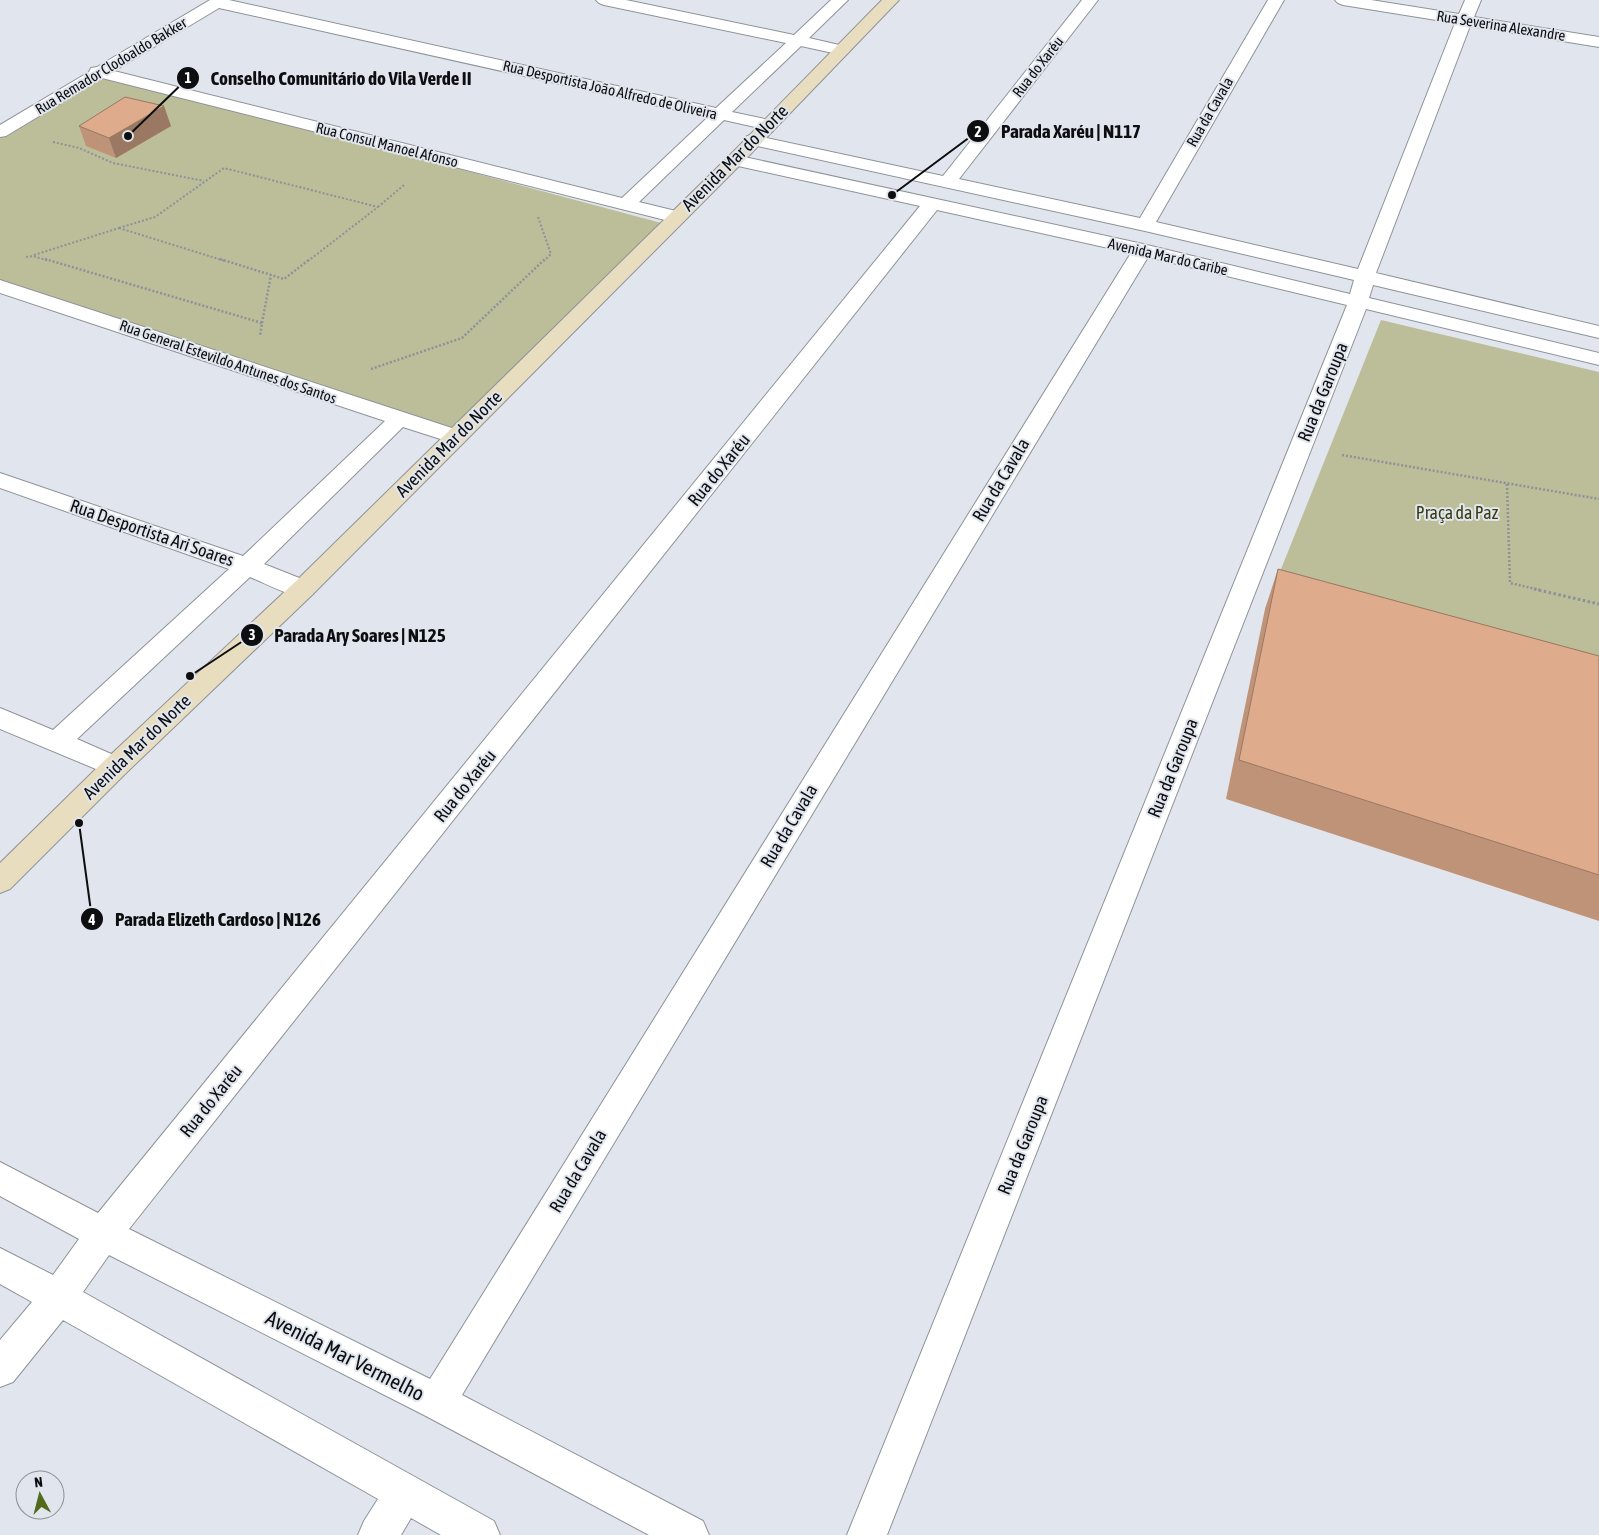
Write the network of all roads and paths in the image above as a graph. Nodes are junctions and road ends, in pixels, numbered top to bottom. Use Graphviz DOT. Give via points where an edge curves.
graph roads {
  1 [pos="604,0"];
  2 [pos="840,0"];
  3 [pos="892,0"];
  4 [pos="1090,0"];
  5 [pos="1276,0"];
  6 [pos="1343,0"];
  7 [pos="219,1"];
  8 [pos="1469,10"];
  9 [pos="798,40"];
  10 [pos="1599,42"];
  11 [pos="842,50"];
  12 [pos="97,72"];
  13 [pos="720,114"];
  14 [pos="0,132"];
  15 [pos="760,133"];
  16 [pos="56,135"];
  17 [pos="735,160"];
  18 [pos="948,181"];
  19 [pos="204,182"];
  20 [pos="404,185"];
  21 [pos="932,204"];
  22 [pos="625,205"];
  23 [pos="378,207"];
  24 [pos="537,213"];
  25 [pos="677,217"];
  26 [pos="119,228"];
  27 [pos="1144,238"];
  28 [pos="33,256"];
  29 [pos="24,257"];
  30 [pos="271,274"];
  31 [pos="1365,276"];
  32 [pos="0,286"];
  33 [pos="1358,302"];
  34 [pos="262,323"];
  35 [pos="1598,325"];
  36 [pos="259,339"];
  37 [pos="1599,359"];
  38 [pos="363,367"];
  39 [pos="398,420"];
  40 [pos="456,437"];
  41 [pos="1345,446"];
  42 [pos="0,480"];
  43 [pos="1507,484"];
  44 [pos="1599,499"];
  45 [pos="247,566"];
  46 [pos="303,589"];
  47 [pos="1599,604"];
  48 [pos="0,718"];
  49 [pos="58,741"];
  50 [pos="115,767"];
  51 [pos="0,881"];
  52 [pos="0,1178"];
  53 [pos="104,1234"];
  54 [pos="0,1265"];
  55 [pos="59,1296"];
  56 [pos="0,1369"];
  57 [pos="437,1402"];
  58 [pos="404,1493"];
  59 [pos="378,1535"];
  60 [pos="480,1535"];
  61 [pos="689,1535"];
  62 [pos="867,1535"];
  1 -- 9 [label="street"];
  2 -- 9 [label="street"];
  3 -- 11 [label="street, Avenida Mar do Norte"];
  4 -- 18 [label="street, Rua do Xaréu"];
  5 -- 27 [label="street, Rua da Cavala"];
  6 -- 8 [label="street, Rua Severina Alexandre"];
  7 -- 12 [label="street, Rua Remador Clodoaldo Bakker"];
  7 -- 13 [label="street, Rua Desportista João Alfredo de Oliveira"];
  8 -- 10 [label="street, Rua Severina Alexandre"];
  8 -- 31 [label="street, Rua da Garoupa"];
  9 -- 11 [label="street"];
  9 -- 13 [label="street"];
  11 -- 15 [label="street, Avenida Mar do Norte"];
  12 -- 14 [label="street, Rua Remador Clodoaldo Bakker"];
  12 -- 22 [label="street, Rua Consul Manoel Afonso"];
  13 -- 15 [label="street, Rua Desportista João Alfredo de Oliveira"];
  13 -- 22 [label="street"];
  15 -- 17 [label="street, Avenida Mar do Norte"];
  15 -- 18 [label="street, Avenida Mar do Caribe"];
  16 -- 19 [label="path" via="48,140 80,148 113,162"];
  17 -- 21 [label="street, Avenida Mar do Caribe"];
  17 -- 25 [label="street, Avenida Mar do Norte"];
  18 -- 27 [label="street, Avenida Mar do Caribe"];
  19 -- 23 [label="path" via="224,168"];
  19 -- 26 [label="path" via="155,217"];
  20 -- 23 [label="path"];
  21 -- 27 [label="street, Avenida Mar do Caribe"];
  21 -- 53 [label="street, Rua do Xaréu"];
  22 -- 25 [label="street, Rua Consul Manoel Afonso"];
  23 -- 30 [label="path" via="284,279"];
  24 -- 38 [label="path" via="552,254 462,338 373,370"];
  25 -- 40 [label="street, Avenida Mar do Norte"];
  26 -- 28 [label="path"];
  26 -- 30 [label="path"];
  27 -- 31 [label="street, Avenida Mar do Caribe"];
  27 -- 33 [label="street, Avenida Mar do Caribe"];
  27 -- 57 [label="street, Rua da Cavala"];
  28 -- 29 [label="path"];
  28 -- 34 [label="path"];
  30 -- 34 [label="path"];
  31 -- 33 [label="street, Rua da Garoupa"];
  31 -- 35 [label="street, Avenida Mar do Caribe"];
  32 -- 39 [label="street, Rua General Estevildo Antunes dos Santos"];
  33 -- 37 [label="street, Avenida Mar do Caribe"];
  33 -- 62 [label="street, Rua da Garoupa"];
  34 -- 36 [label="path"];
  39 -- 40 [label="street, Rua General Estevildo Antunes dos Santos"];
  39 -- 45 [label="street"];
  40 -- 46 [label="street, Avenida Mar do Norte"];
  41 -- 43 [label="path" via="1342,455"];
  42 -- 45 [label="street, Rua Desportista Ari Soares"];
  43 -- 44 [label="path"];
  43 -- 47 [label="path" via="1510,583"];
  45 -- 46 [label="street, Rua Desportista Ari Soares"];
  45 -- 49 [label="street"];
  46 -- 50 [label="street, Avenida Mar do Norte"];
  48 -- 49 [label="street"];
  49 -- 50 [label="street"];
  50 -- 51 [label="street, Avenida Mar do Norte"];
  52 -- 53 [label="street, Avenida Mar Vermelho"];
  53 -- 55 [label="street, Rua do Xaréu"];
  53 -- 57 [label="street, Avenida Mar Vermelho"];
  54 -- 55 [label="street"];
  55 -- 56 [label="street, Rua do Xaréu"];
  55 -- 58 [label="street"];
  57 -- 61 [label="street, Avenida Mar Vermelho"];
  58 -- 59 [label="street"];
  58 -- 60 [label="street"];
}
